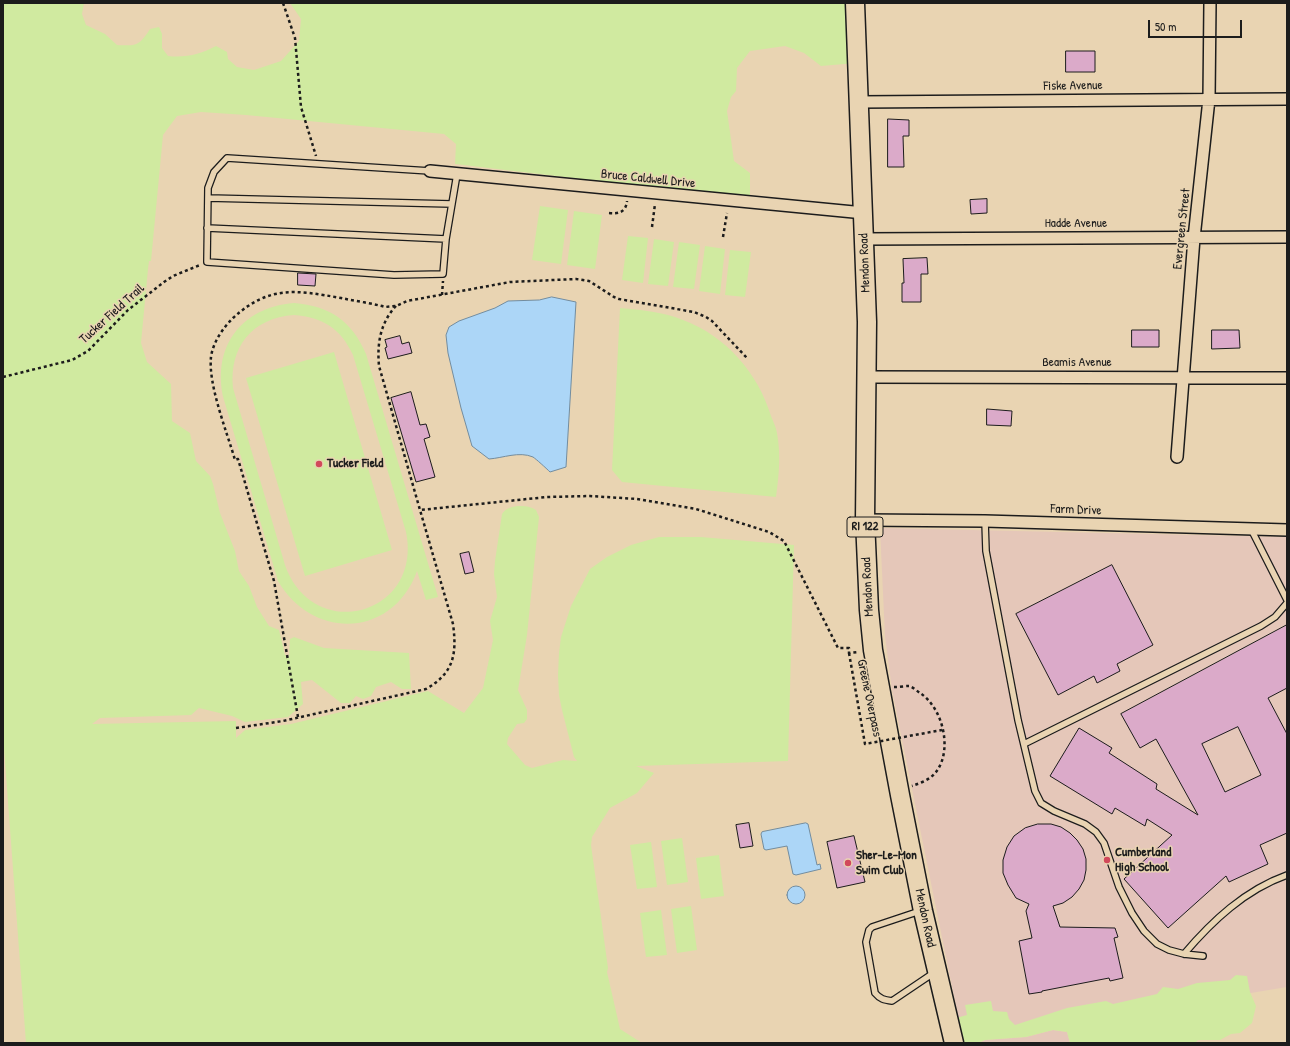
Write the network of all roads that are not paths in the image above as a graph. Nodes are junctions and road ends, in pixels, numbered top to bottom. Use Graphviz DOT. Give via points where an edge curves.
graph roads {
  1 [pos="855,3"];
  2 [pos="1210,3"];
  3 [pos="1210,99"];
  4 [pos="1287,99"];
  5 [pos="859,102"];
  6 [pos="430,171"];
  7 [pos="457,174"];
  8 [pos="208,198"];
  9 [pos="452,204"];
  10 [pos="864,213"];
  11 [pos="207,228"];
  12 [pos="1287,237"];
  13 [pos="1194,238"];
  14 [pos="446,239"];
  15 [pos="864,240"];
  16 [pos="868,377"];
  17 [pos="1183,378"];
  18 [pos="1287,378"];
  19 [pos="1177,457"];
  20 [pos="865,520"];
  21 [pos="985,521"];
  22 [pos="1251,529"];
  23 [pos="1287,530"];
  24 [pos="1287,600"];
  25 [pos="1287,603"];
  26 [pos="1024,744"];
  27 [pos="1287,875"];
  28 [pos="924,911"];
  29 [pos="1184,954"];
  30 [pos="1203,956"];
  31 [pos="937,971"];
  32 [pos="954,1043"];
  1 -- 5 [label="main road, Mendon Road / RI 122"];
  2 -- 3 [label="street, Evergreen Street"];
  3 -- 4 [label="street, Fiske Avenue"];
  3 -- 5 [label="street, Fiske Avenue"];
  3 -- 13 [label="street, Evergreen Street"];
  5 -- 10 [label="main road, Mendon Road / RI 122"];
  6 -- 7 [label="street, Bruce Caldwell Drive"];
  6 -- 8 [label="lane" via="227,158 214,172 208,188"];
  7 -- 9 [label="lane"];
  7 -- 10 [label="street, Bruce Caldwell Drive"];
  8 -- 9 [label="lane"];
  8 -- 11 [label="lane"];
  9 -- 14 [label="lane"];
  10 -- 15 [label="main road, Mendon Road / RI 122"];
  11 -- 14 [label="lane"];
  11 -- 14 [label="lane" via="207,262 394,275 443,274"];
  12 -- 13 [label="street, Hadde Avenue"];
  13 -- 15 [label="street, Hadde Avenue"];
  13 -- 17 [label="street, Evergreen Street"];
  15 -- 16 [label="main road, Mendon Road / RI 122"];
  16 -- 17 [label="street, Beamis Avenue"];
  16 -- 20 [label="main road, Mendon Road / RI 122"];
  17 -- 18 [label="street, Beamis Avenue"];
  17 -- 19 [label="street, Evergreen Street"];
  20 -- 21 [label="street, Farm Drive"];
  20 -- 28 [label="main road, Mendon Road / RI 122" via="868,602 873,650"];
  21 -- 22 [label="street, Farm Drive"];
  21 -- 26 [label="lane" via="986,551"];
  22 -- 23 [label="street, Farm Drive"];
  22 -- 24 [label="lane"];
  25 -- 26 [label="lane" via="1275,617 1261,626"];
  26 -- 29 [label="lane" via="1035,791 1041,803 1096,832 1104,843 1119,886 1132,913 1144,931 1157,944"];
  27 -- 29 [label="lane" via="1250,892 1204,930"];
  28 -- 31 [label="main road, Mendon Road / RI 122"];
  28 -- 31 [label="lane" via="869,930 866,942 875,993 879,998 892,1001"];
  29 -- 30 [label="lane"];
  31 -- 32 [label="main road, Mendon Road / RI 122"];
}
